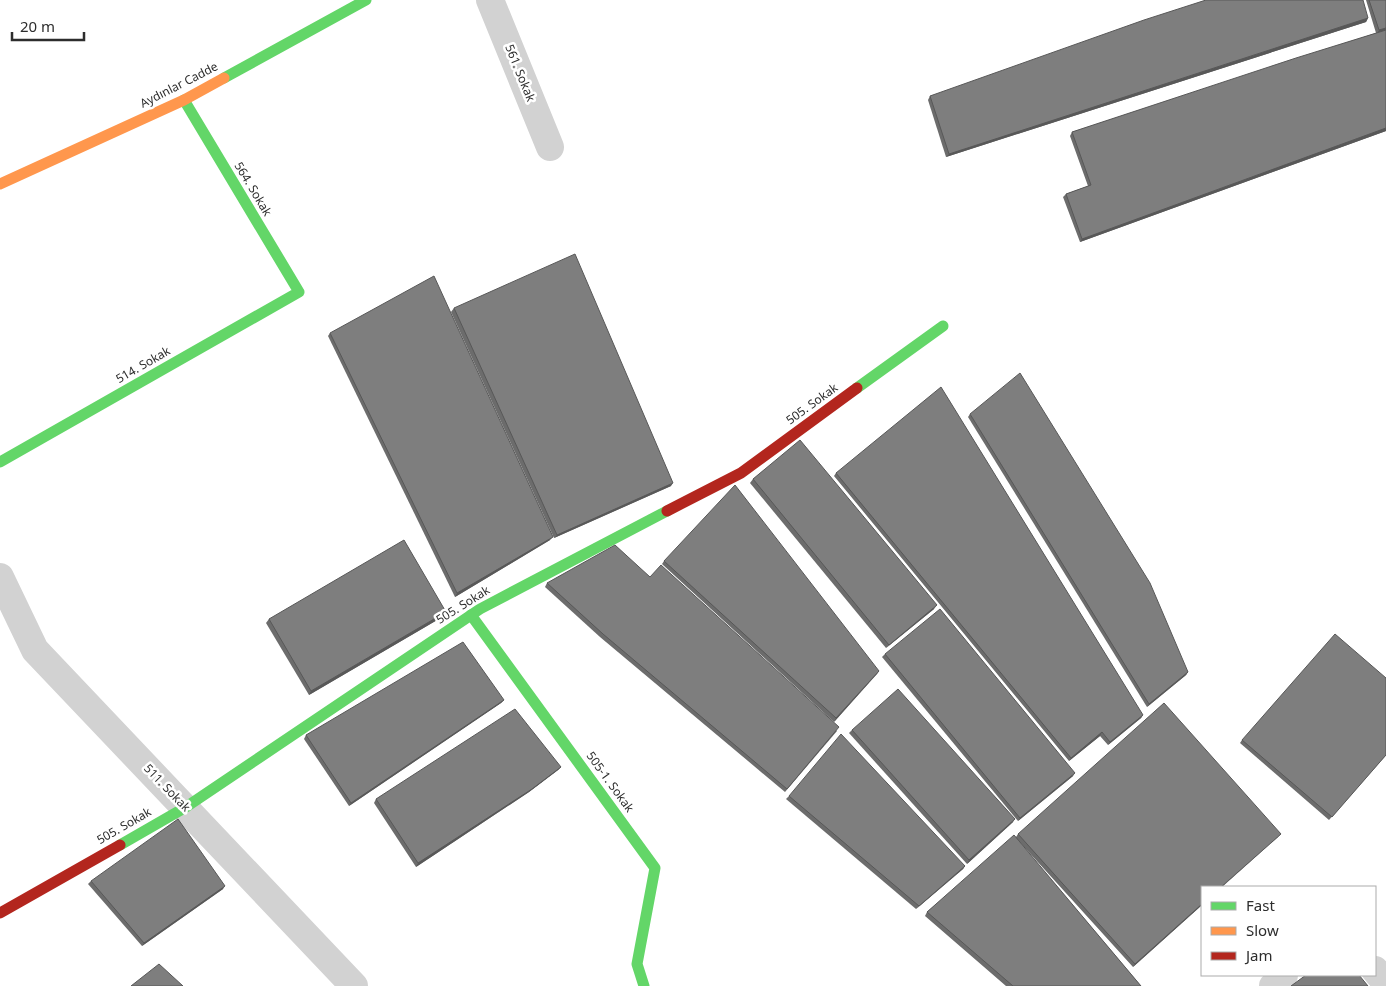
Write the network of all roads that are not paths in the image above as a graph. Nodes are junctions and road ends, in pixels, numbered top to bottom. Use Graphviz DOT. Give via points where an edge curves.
graph roads {
  1 [pos="366,0"];
  2 [pos="490,0"];
  3 [pos="184,100"];
  4 [pos="550,147"];
  5 [pos="0,184"];
  6 [pos="299,292"];
  7 [pos="943,326"];
  8 [pos="0,462"];
  9 [pos="0,577"];
  10 [pos="471,615"];
  11 [pos="186,807"];
  12 [pos="0,913"];
  13 [pos="1376,971"];
  14 [pos="1283,976"];
  15 [pos="1386,983"];
  16 [pos="354,986"];
  17 [pos="644,986"];
  18 [pos="1272,986"];
  1 -- 3 [label="street, Aydınlar Cadde"];
  2 -- 4 [label="street, 561. Sokak"];
  3 -- 5 [label="street, Aydınlar Cadde"];
  3 -- 6 [label="street, 564. Sokak"];
  6 -- 8 [label="street, 514. Sokak"];
  7 -- 10 [label="street, 505. Sokak" via="741,473"];
  9 -- 11 [label="street, 511. Sokak" via="35,650"];
  10 -- 11 [label="street, 505. Sokak"];
  10 -- 17 [label="street, 505-1. Sokak" via="655,868 637,964"];
  11 -- 12 [label="street, 505. Sokak"];
  11 -- 16 [label="street, 511. Sokak"];
  13 -- 15 [label="street"];
  14 -- 18 [label="street"];
}
